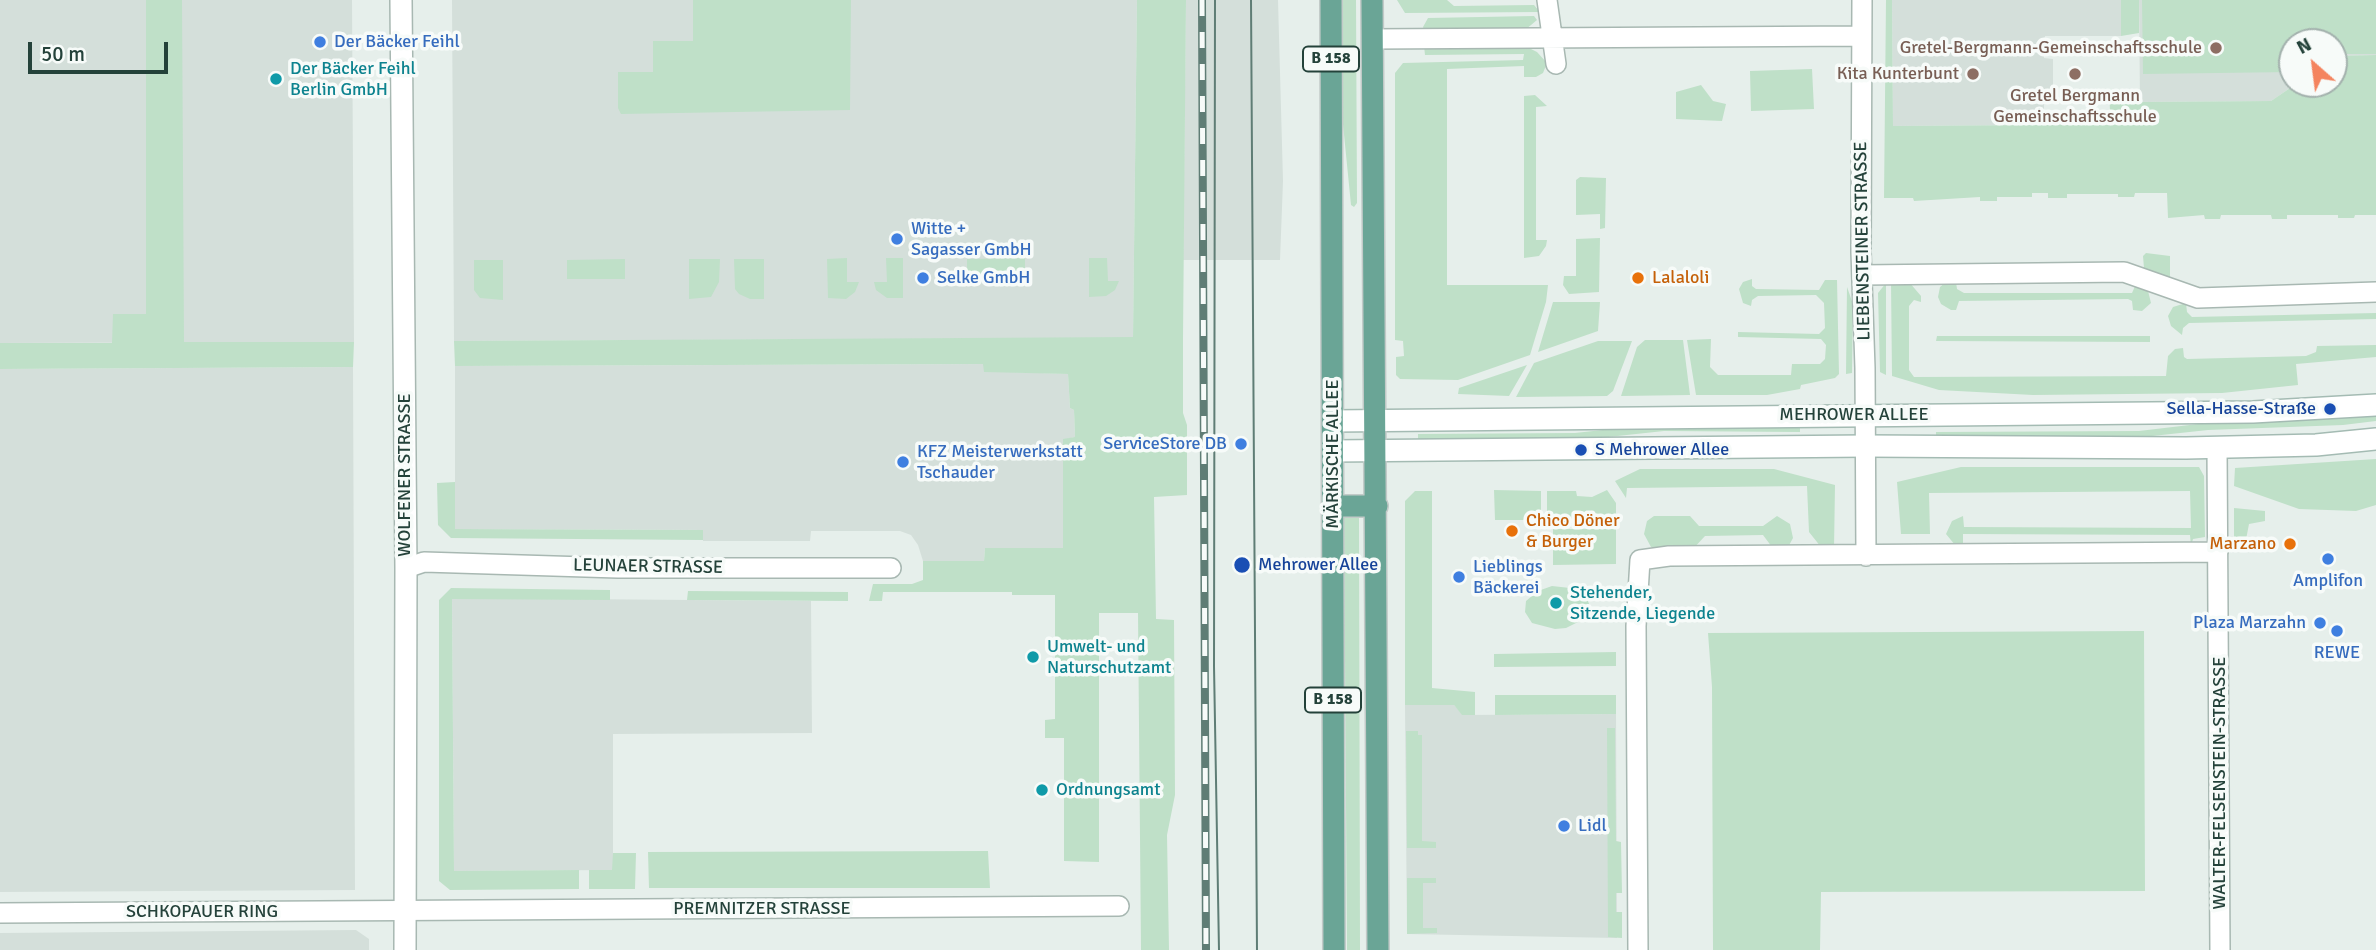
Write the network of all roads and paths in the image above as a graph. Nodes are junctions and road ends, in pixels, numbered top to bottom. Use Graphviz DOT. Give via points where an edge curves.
graph roads {
  1 [pos="401,0"];
  2 [pos="1331,0"];
  3 [pos="1372,0"];
  4 [pos="1548,0"];
  5 [pos="1862,0"];
  6 [pos="1861,36"];
  7 [pos="1550,38"];
  8 [pos="1372,39"];
  9 [pos="1556,64"];
  10 [pos="1863,275"];
  11 [pos="2376,292"];
  12 [pos="2376,405"];
  13 [pos="1865,414"];
  14 [pos="1375,420"];
  15 [pos="1332,421"];
  16 [pos="2376,439"];
  17 [pos="1866,446"];
  18 [pos="2217,447"];
  19 [pos="1333,451"];
  20 [pos="1376,451"];
  21 [pos="1333,506"];
  22 [pos="1377,506"];
  23 [pos="2218,552"];
  24 [pos="1866,556"];
  25 [pos="406,568"];
  26 [pos="891,568"];
  27 [pos="1119,906"];
  28 [pos="405,912"];
  29 [pos="0,913"];
  30 [pos="405,950"];
  31 [pos="1334,950"];
  32 [pos="1378,950"];
  33 [pos="1638,950"];
  34 [pos="2220,950"];
  1 -- 25 [label="main road, WOLFENER STRASSE"];
  2 -- 15 [label="main road, MÄRKISCHE ALLEE / B 158"];
  3 -- 8 [label="main road, B 158"];
  4 -- 7 [label="street"];
  5 -- 6 [label="street, LIEBENSTEINER STRASSE"];
  6 -- 7 [label="street"];
  6 -- 10 [label="street, LIEBENSTEINER STRASSE"];
  7 -- 8 [label="street"];
  7 -- 9 [label="street"];
  8 -- 14 [label="main road, B 158"];
  10 -- 11 [label="street" via="2124,272 2198,298"];
  10 -- 13 [label="street, LIEBENSTEINER STRASSE"];
  12 -- 13 [label="main road, MEHROWER ALLEE" via="2253,412"];
  13 -- 14 [label="main road, MEHROWER ALLEE"];
  13 -- 17 [label="street, LIEBENSTEINER STRASSE"];
  14 -- 15 [label="main road, MEHROWER ALLEE"];
  14 -- 20 [label="main road, B 158"];
  15 -- 19 [label="main road, MÄRKISCHE ALLEE / B 158"];
  16 -- 18 [label="main road, MEHROWER ALLEE"];
  17 -- 18 [label="main road, MEHROWER ALLEE"];
  17 -- 20 [label="main road, MEHROWER ALLEE"];
  17 -- 24 [label="street, MEHROWER ALLEE"];
  18 -- 23 [label="street, WALTER-FELSENSTEIN-STRASSE"];
  19 -- 20 [label="main road, MEHROWER ALLEE"];
  19 -- 21 [label="main road, MÄRKISCHE ALLEE / B 158"];
  20 -- 22 [label="main road, B 158"];
  21 -- 22 [label="main road"];
  21 -- 31 [label="main road, MÄRKISCHE ALLEE / B 158"];
  22 -- 32 [label="main road, B 158"];
  23 -- 24 [label="street"];
  23 -- 34 [label="street, WALTER-FELSENSTEIN-STRASSE"];
  24 -- 33 [label="street" via="1650,556 1640,561 1636,626"];
  25 -- 26 [label="street, LEUNAER STRASSE" via="424,562 618,568"];
  25 -- 28 [label="main road, WOLFENER STRASSE"];
  27 -- 28 [label="street, PREMNITZER STRASSE"];
  28 -- 29 [label="street, SCHKOPAUER RING"];
  28 -- 30 [label="main road, WOLFENER STRASSE"];
}
